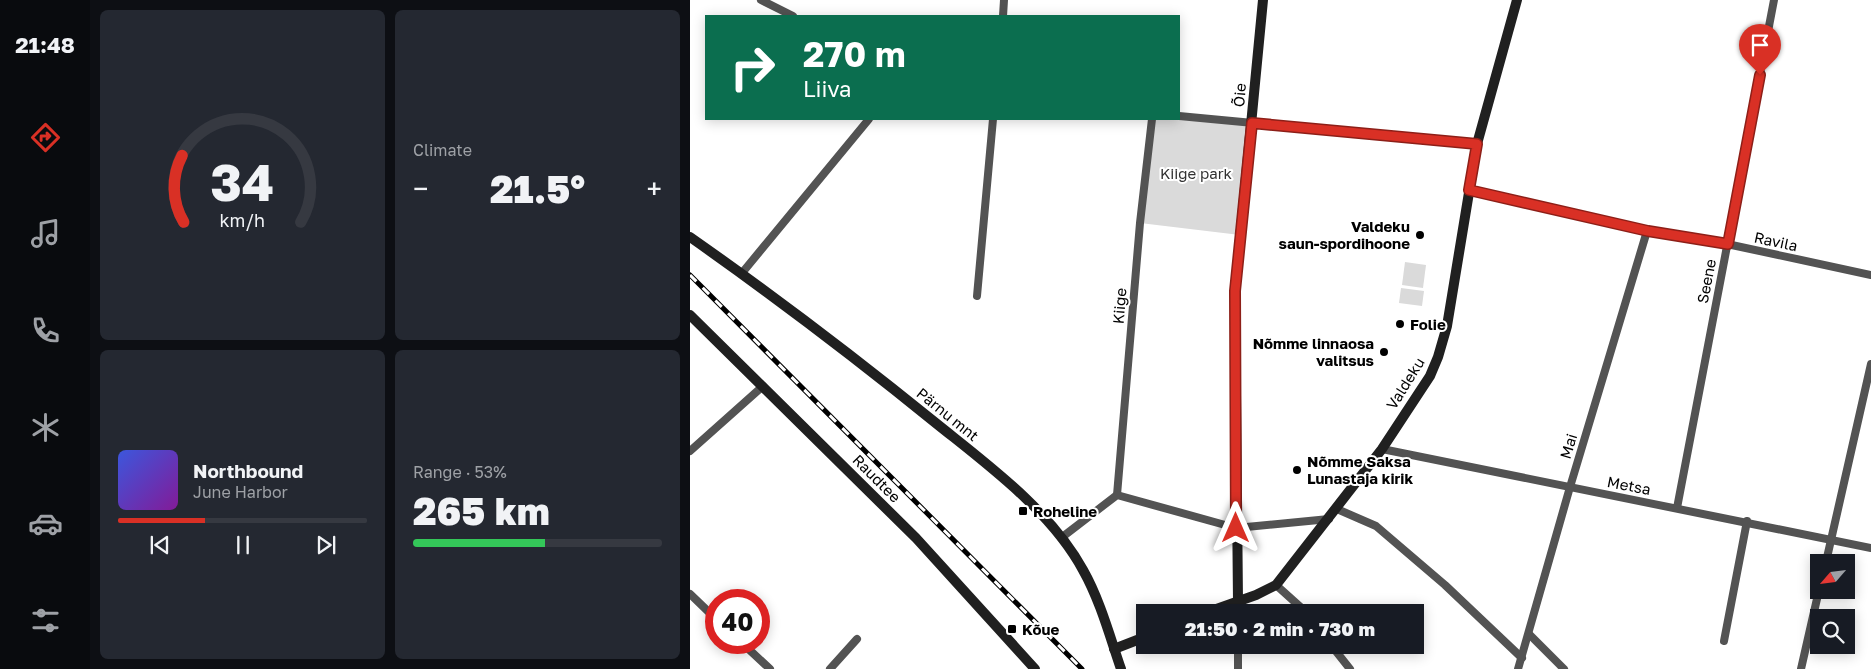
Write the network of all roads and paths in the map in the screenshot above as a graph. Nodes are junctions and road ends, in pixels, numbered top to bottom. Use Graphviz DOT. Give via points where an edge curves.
graph roads {
  1 [pos="761,0"];
  2 [pos="1004,0"];
  3 [pos="1263,0"];
  4 [pos="1517,0"];
  5 [pos="1774,0"];
  6 [pos="791,15"];
  7 [pos="1003,15"];
  8 [pos="1180,116"];
  9 [pos="868,120"];
  10 [pos="993,120"];
  11 [pos="1152,120"];
  12 [pos="1252,123"];
  13 [pos="1477,144"];
  14 [pos="1469,190"];
  15 [pos="1648,231"];
  16 [pos="690,237"];
  17 [pos="1728,244"];
  18 [pos="742,273"];
  19 [pos="1871,275"];
  20 [pos="977,296"];
  21 [pos="690,315"];
  22 [pos="1871,364"];
  23 [pos="763,386"];
  24 [pos="1382,449"];
  25 [pos="690,451"];
  26 [pos="1570,487"];
  27 [pos="1118,495"];
  28 [pos="1677,508"];
  29 [pos="1337,509"];
  30 [pos="1329,519"];
  31 [pos="1747,521"];
  32 [pos="1236,528"];
  33 [pos="1061,538"];
  34 [pos="1831,540"];
  35 [pos="1871,548"];
  36 [pos="1828,554"];
  37 [pos="1276,584"];
  38 [pos="690,594"];
  39 [pos="1817,599"];
  40 [pos="1238,604"];
  41 [pos="1244,604"];
  42 [pos="1300,604"];
  43 [pos="705,608"];
  44 [pos="1529,634"];
  45 [pos="857,639"];
  46 [pos="1136,640"];
  47 [pos="1724,641"];
  48 [pos="1114,649"];
  49 [pos="754,654"];
  50 [pos="1238,654"];
  51 [pos="1338,654"];
  52 [pos="1522,658"];
  53 [pos="770,669"];
  54 [pos="830,669"];
  55 [pos="1035,669"];
  56 [pos="1121,669"];
  57 [pos="1238,669"];
  58 [pos="1350,669"];
  59 [pos="1518,669"];
  60 [pos="1564,669"];
  61 [pos="1801,669"];
  1 -- 6 [label="street"];
  2 -- 7 [label="street"];
  3 -- 12 [label="street, Õie"];
  4 -- 13 [label="street, Valdeku"];
  5 -- 17 [label="street, Seene"];
  8 -- 12 [label="street"];
  9 -- 18 [label="street"];
  10 -- 20 [label="street"];
  11 -- 27 [label="street, Kiige" via="1140,222"];
  12 -- 13 [label="street"];
  12 -- 32 [label="street, Õie" via="1235,291"];
  13 -- 14 [label="street, Valdeku"];
  14 -- 15 [label="street, Ravila"];
  14 -- 24 [label="street, Valdeku" via="1438,357 1430,376"];
  15 -- 17 [label="street, Ravila"];
  15 -- 26 [label="street, Mai"];
  16 -- 18 [label="street, Pärnu mnt"];
  17 -- 19 [label="street, Ravila"];
  17 -- 28 [label="street, Seene"];
  18 -- 33 [label="street, Pärnu mnt" via="994,471"];
  21 -- 23 [label="street, Raudtee"];
  22 -- 34 [label="street"];
  23 -- 25 [label="street"];
  23 -- 55 [label="street, Raudtee" via="916,538"];
  24 -- 26 [label="street, Metsa"];
  24 -- 29 [label="street, Valdeku"];
  26 -- 28 [label="street, Metsa"];
  26 -- 44 [label="street, Mai"];
  27 -- 32 [label="street"];
  27 -- 33 [label="street"];
  28 -- 31 [label="street, Metsa"];
  29 -- 30 [label="street, Valdeku"];
  29 -- 52 [label="street" via="1376,526"];
  30 -- 32 [label="street"];
  30 -- 37 [label="street, Valdeku"];
  31 -- 34 [label="street, Metsa"];
  31 -- 47 [label="street"];
  32 -- 40 [label="street, Õie"];
  33 -- 48 [label="street, Pärnu mnt" via="1084,570"];
  34 -- 35 [label="street, Metsa"];
  34 -- 36 [label="street"];
  37 -- 41 [label="street, Valdeku"];
  37 -- 42 [label="street"];
  38 -- 43 [label="street"];
  39 -- 61 [label="street"];
  44 -- 52 [label="street, Mai"];
  44 -- 60 [label="street"];
  45 -- 54 [label="street"];
  46 -- 48 [label="street"];
  48 -- 56 [label="street, Pärnu mnt"];
  49 -- 53 [label="street"];
  50 -- 57 [label="street"];
  51 -- 58 [label="street"];
  52 -- 59 [label="street, Mai"];
}
